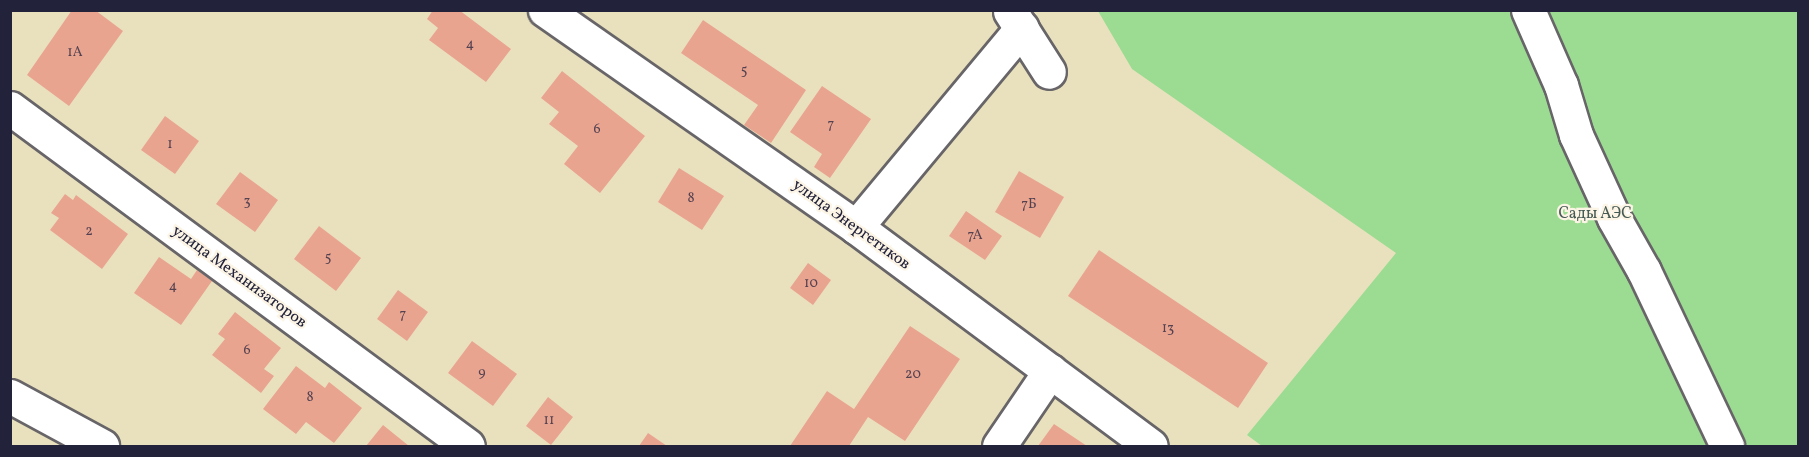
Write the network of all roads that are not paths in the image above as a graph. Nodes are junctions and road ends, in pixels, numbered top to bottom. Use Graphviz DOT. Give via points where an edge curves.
graph roads {
  1 [pos="545,10"];
  2 [pos="1528,10"];
  3 [pos="1016,19"];
  4 [pos="1050,72"];
  5 [pos="10,108"];
  6 [pos="856,227"];
  7 [pos="1050,371"];
  8 [pos="10,396"];
  9 [pos="102,447"];
  10 [pos="468,447"];
  11 [pos="999,447"];
  12 [pos="1151,447"];
  13 [pos="1727,447"];
  1 -- 6 [label="street, улица Энергетиков"];
  2 -- 13 [label="street" via="1561,85 1580,145"];
  3 -- 4 [label="street"];
  3 -- 6 [label="street"];
  5 -- 10 [label="street, улица Механизаторов"];
  6 -- 7 [label="street, улица Энергетиков"];
  7 -- 11 [label="street"];
  7 -- 12 [label="street, улица Энергетиков"];
  8 -- 9 [label="street"];
}
